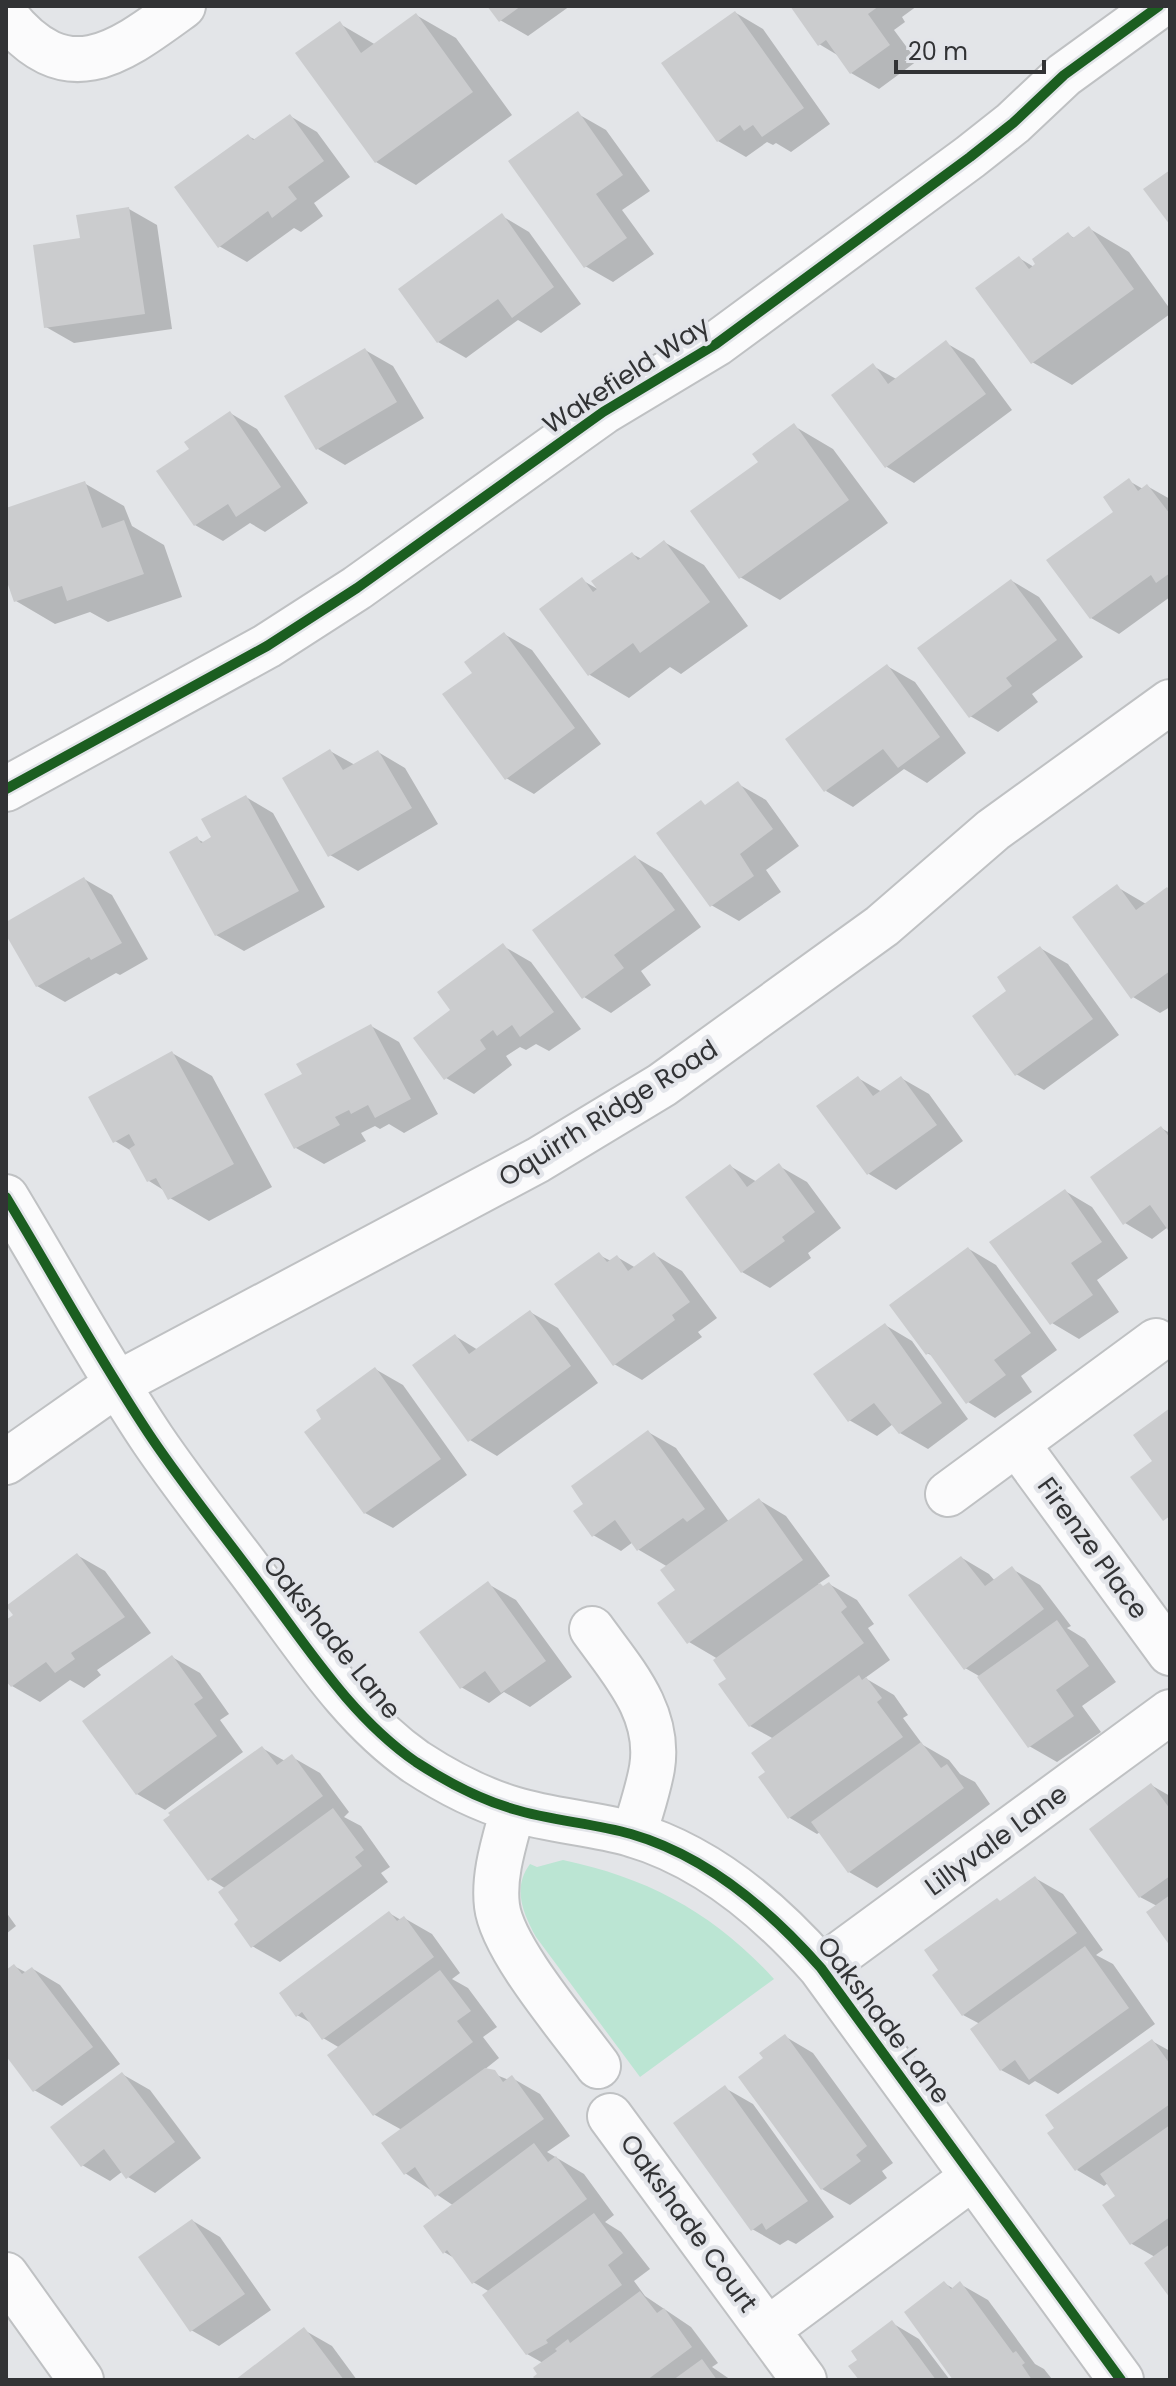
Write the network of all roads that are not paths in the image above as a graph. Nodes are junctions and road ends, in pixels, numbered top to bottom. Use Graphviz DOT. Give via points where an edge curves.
graph roads {
  1 [pos="183,6"];
  2 [pos="1159,6"];
  3 [pos="6,16"];
  4 [pos="1170,702"];
  5 [pos="6,789"];
  6 [pos="6,1197"];
  7 [pos="1156,1341"];
  8 [pos="117,1384"];
  9 [pos="1017,1444"];
  10 [pos="6,1462"];
  11 [pos="948,1494"];
  12 [pos="592,1629"];
  13 [pos="1170,1653"];
  14 [pos="1170,1712"];
  15 [pos="513,1809"];
  16 [pos="634,1835"];
  17 [pos="821,1968"];
  18 [pos="598,2066"];
  19 [pos="610,2116"];
  20 [pos="973,2177"];
  21 [pos="6,2275"];
  22 [pos="767,2330"];
  23 [pos="81,2380"];
  24 [pos="804,2380"];
  25 [pos="1121,2380"];
  1 -- 3 [label="street" via="130,45 89,59 44,51"];
  2 -- 5 [label="street, Wakefield Way" via="1064,75 970,157 716,344 603,412 357,588 267,646"];
  4 -- 8 [label="street, Oquirrh Ridge Road" via="993,830 882,926 662,1085 538,1160"];
  6 -- 8 [label="street, Oakshade Lane"];
  7 -- 9 [label="street"];
  8 -- 10 [label="street, Oquirrh Ridge Road"];
  8 -- 15 [label="street, Oakshade Lane" via="265,1591 367,1720 445,1780"];
  9 -- 11 [label="street"];
  9 -- 13 [label="street, Firenze Place"];
  12 -- 16 [label="street" via="649,1718 652,1768"];
  14 -- 17 [label="street, Lillyvale Lane"];
  15 -- 16 [label="street, Oakshade Lane"];
  15 -- 18 [label="street" via="496,1889 502,1926"];
  16 -- 17 [label="street, Oakshade Lane" via="696,1861 759,1905"];
  17 -- 20 [label="street, Oakshade Lane"];
  19 -- 22 [label="street, Oakshade Court"];
  20 -- 22 [label="street, Oakshade Court"];
  20 -- 25 [label="street, Oakshade Lane"];
  21 -- 23 [label="street"];
  22 -- 24 [label="street, Oakshade Court"];
}
